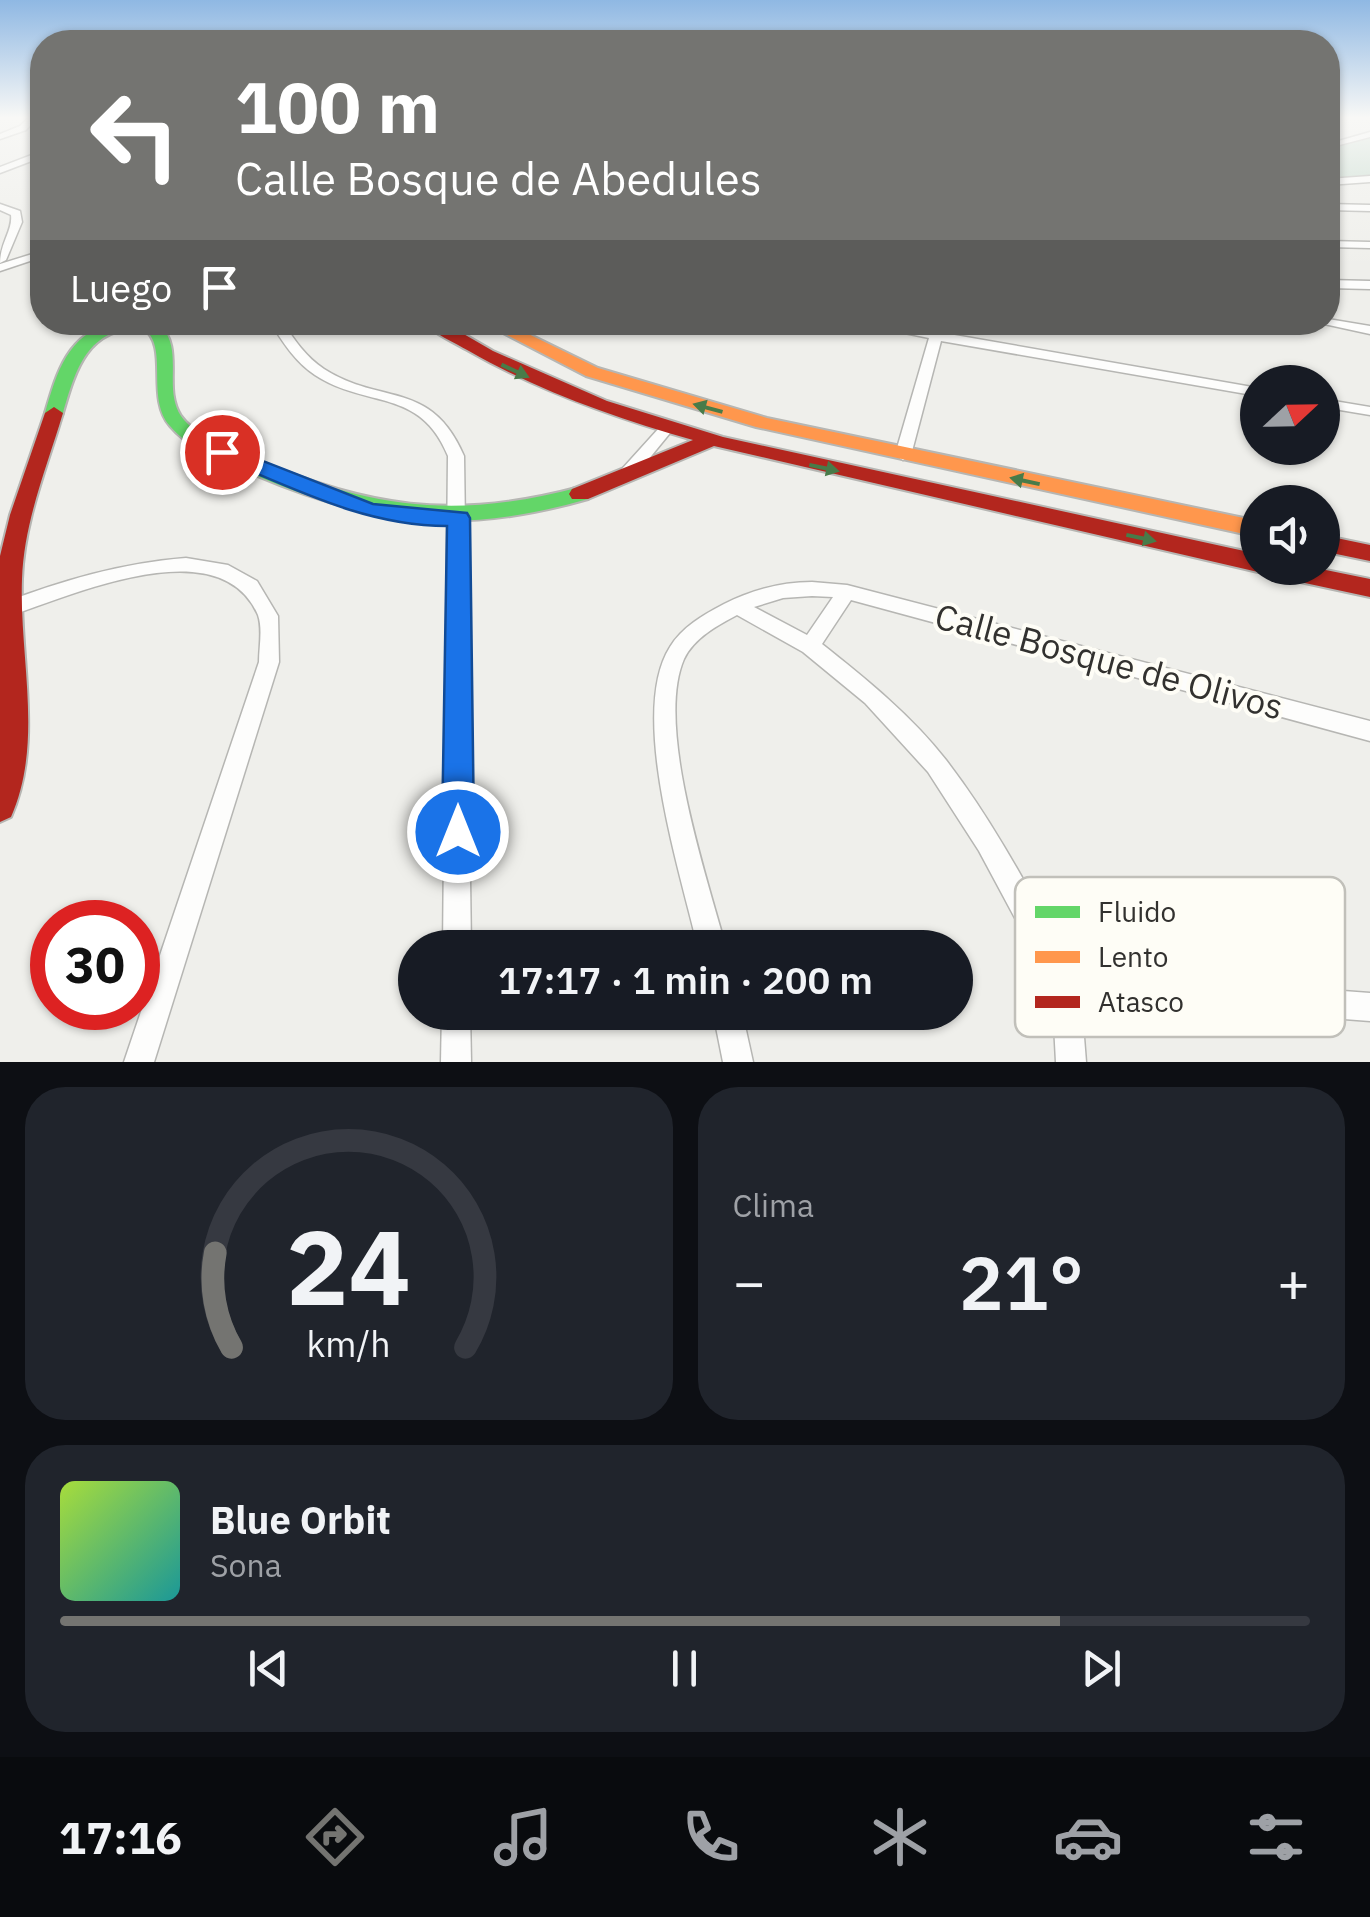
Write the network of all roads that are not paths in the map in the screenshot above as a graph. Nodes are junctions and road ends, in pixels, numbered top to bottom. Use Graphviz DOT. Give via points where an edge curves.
graph roads {
  1 [pos="1370,179"];
  2 [pos="1340,181"];
  3 [pos="0,207"];
  4 [pos="1340,207"];
  5 [pos="1370,208"];
  6 [pos="1340,244"];
  7 [pos="1370,245"];
  8 [pos="5,246"];
  9 [pos="30,250"];
  10 [pos="30,257"];
  11 [pos="0,260"];
  12 [pos="0,268"];
  13 [pos="1340,284"];
  14 [pos="1370,285"];
  15 [pos="1340,325"];
  16 [pos="1370,330"];
  17 [pos="95,335"];
  18 [pos="162,335"];
  19 [pos="286,335"];
  20 [pos="451,335"];
  21 [pos="520,335"];
  22 [pos="936,335"];
  23 [pos="968,335"];
  24 [pos="1240,388"];
  25 [pos="1340,406"];
  26 [pos="1370,412"];
  27 [pos="665,430"];
  28 [pos="707,442"];
  29 [pos="904,455"];
  30 [pos="628,472"];
  31 [pos="459,518"];
  32 [pos="1240,525"];
  33 [pos="1340,547"];
  34 [pos="1370,553"];
  35 [pos="1240,559"];
  36 [pos="1340,582"];
  37 [pos="1370,588"];
  38 [pos="847,592"];
  39 [pos="737,606"];
  40 [pos="6,610"];
  41 [pos="810,646"];
  42 [pos="1370,731"];
  43 [pos="0,807"];
  44 [pos="1015,891"];
  45 [pos="458,930"];
  46 [pos="708,930"];
  47 [pos="1345,1005"];
  48 [pos="1370,1007"];
  49 [pos="456,1030"];
  50 [pos="730,1030"];
  51 [pos="1069,1037"];
  52 [pos="140,1062"];
  53 [pos="456,1062"];
  54 [pos="738,1062"];
  55 [pos="1071,1062"];
  1 -- 2 [label="street"];
  3 -- 8 [label="street" via="16,213"];
  4 -- 5 [label="street"];
  6 -- 7 [label="street"];
  8 -- 9 [label="street"];
  8 -- 11 [label="street"];
  10 -- 12 [label="street"];
  13 -- 14 [label="street"];
  15 -- 16 [label="street"];
  17 -- 40 [label="main road" via="71,356 13,549"];
  18 -- 31 [label="main road" via="162,392 191,436 369,511"];
  19 -- 31 [label="street" via="308,364 330,378 413,404 450,433"];
  20 -- 27 [label="main road, one-way" via="501,365"];
  29 -- 21 [label="main road, one-way" via="667,397 592,372"];
  22 -- 29 [label="street"];
  23 -- 24 [label="street"];
  25 -- 26 [label="street"];
  27 -- 28 [label="main road"];
  27 -- 30 [label="street"];
  28 -- 30 [label="main road"];
  28 -- 35 [label="main road, one-way"];
  32 -- 29 [label="main road, one-way"];
  30 -- 31 [label="main road" via="530,509"];
  31 -- 45 [label="street"];
  33 -- 34 [label="main road"];
  36 -- 37 [label="main road"];
  38 -- 39 [label="street, Calle Bosque de Olivos" via="802,586"];
  38 -- 41 [label="street"];
  38 -- 42 [label="street, Calle Bosque de Olivos"];
  39 -- 41 [label="street"];
  39 -- 46 [label="street, Calle Bosque de Olivos" via="704,624 675,654 663,694 666,743"];
  40 -- 43 [label="main road" via="13,742"];
  40 -- 52 [label="street" via="98,576 162,565 215,568 252,587 268,618 269,662"];
  41 -- 44 [label="street" via="872,697 936,765"];
  47 -- 48 [label="street"];
  49 -- 53 [label="street"];
  50 -- 54 [label="street"];
  51 -- 55 [label="street"];
}
